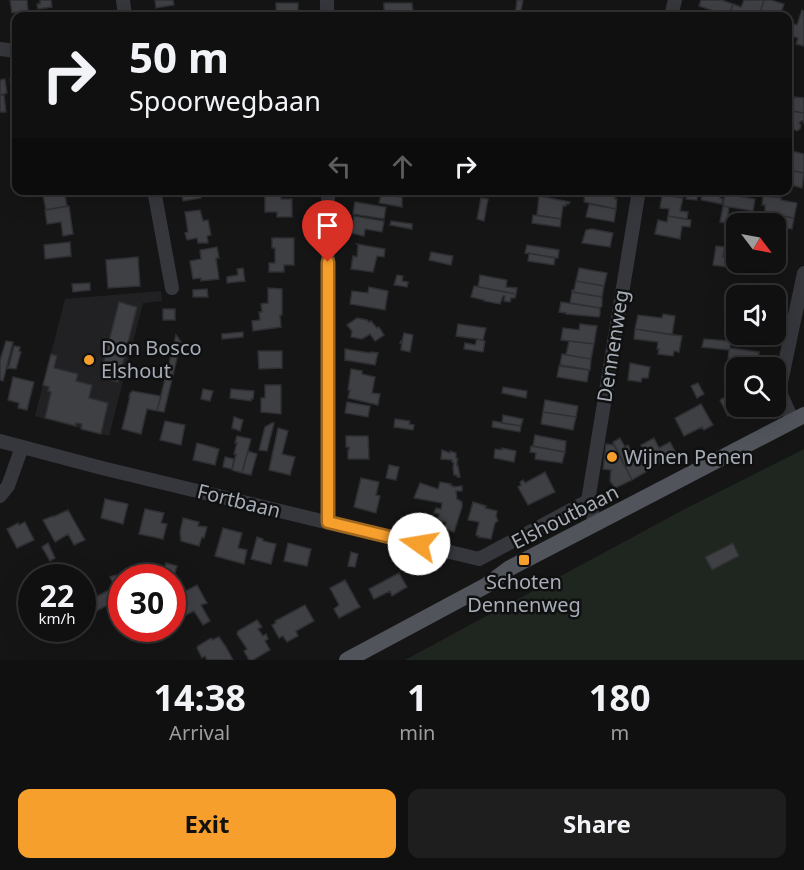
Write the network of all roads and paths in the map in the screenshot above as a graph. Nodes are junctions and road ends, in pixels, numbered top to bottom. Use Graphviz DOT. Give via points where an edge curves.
graph roads {
  1 [pos="155,195"];
  2 [pos="328,195"];
  3 [pos="638,195"];
  4 [pos="804,273"];
  5 [pos="172,288"];
  6 [pos="798,418"];
  7 [pos="0,441"];
  8 [pos="22,447"];
  9 [pos="0,496"];
  10 [pos="588,501"];
  11 [pos="328,522"];
  12 [pos="596,524"];
  13 [pos="347,660"];
  1 -- 5 [label="street"];
  2 -- 11 [label="street"];
  3 -- 10 [label="street, Dennenweg"];
  4 -- 6 [label="street" via="781,382 781,395"];
  6 -- 12 [label="main road, Elshoutbaan"];
  7 -- 8 [label="street, Fortbaan"];
  8 -- 9 [label="street" via="8,486"];
  8 -- 11 [label="street, Fortbaan"];
  10 -- 11 [label="street, Fortbaan" via="479,559"];
  10 -- 12 [label="street"];
  12 -- 13 [label="main road, Elshoutbaan"];
}
